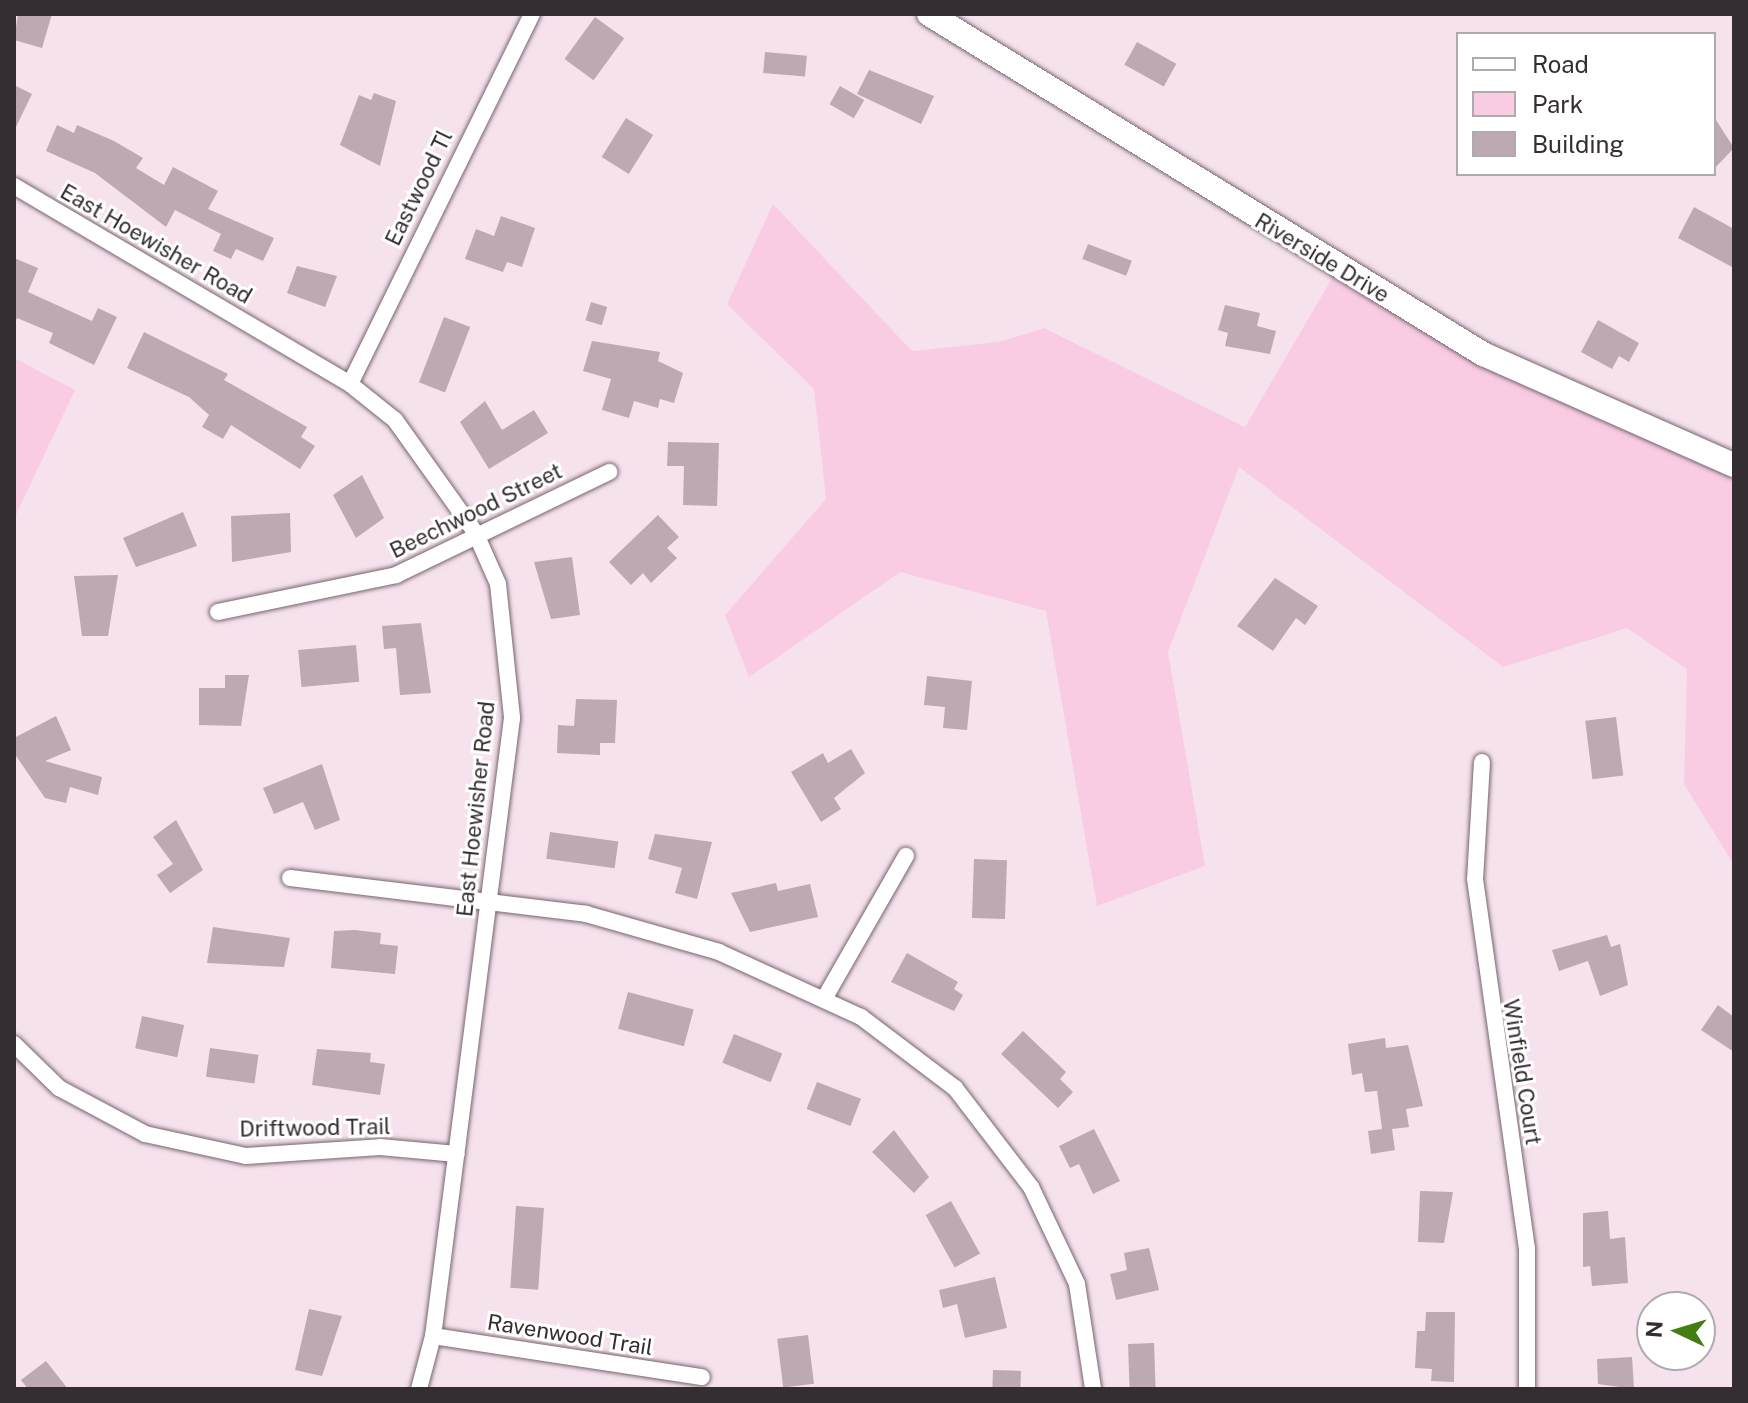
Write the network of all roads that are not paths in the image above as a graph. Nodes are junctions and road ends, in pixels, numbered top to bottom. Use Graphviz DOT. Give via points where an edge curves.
graph roads {
  1 [pos="532,14"];
  2 [pos="929,14"];
  3 [pos="14,186"];
  4 [pos="350,384"];
  5 [pos="1734,465"];
  6 [pos="609,472"];
  7 [pos="475,532"];
  8 [pos="218,612"];
  9 [pos="1482,762"];
  10 [pos="906,856"];
  11 [pos="290,878"];
  12 [pos="490,900"];
  13 [pos="824,999"];
  14 [pos="14,1044"];
  15 [pos="457,1154"];
  16 [pos="433,1336"];
  17 [pos="702,1377"];
  18 [pos="419,1389"];
  19 [pos="1093,1389"];
  20 [pos="1527,1389"];
  1 -- 4 [label="street, Eastwood Tl"];
  2 -- 5 [label="main road, Riverside Drive" via="1483,354"];
  3 -- 4 [label="street, East Hoewisher Road"];
  4 -- 7 [label="street, East Hoewisher Road" via="395,420"];
  6 -- 7 [label="street, Beechwood Street"];
  7 -- 8 [label="street, Beechwood Street" via="396,575"];
  7 -- 12 [label="street, East Hoewisher Road" via="498,584 512,718"];
  9 -- 20 [label="street, Winfield Court" via="1475,879 1527,1248"];
  10 -- 13 [label="street"];
  11 -- 12 [label="street"];
  12 -- 13 [label="street" via="661,934"];
  12 -- 15 [label="street, East Hoewisher Road"];
  13 -- 19 [label="street" via="861,1017 955,1088 1031,1187 1077,1284"];
  14 -- 15 [label="street, Driftwood Trail" via="59,1088 145,1134 246,1156 380,1147"];
  15 -- 16 [label="street, East Hoewisher Road"];
  16 -- 17 [label="street, Ravenwood Trail"];
  16 -- 18 [label="street, East Hoewisher Road"];
}
